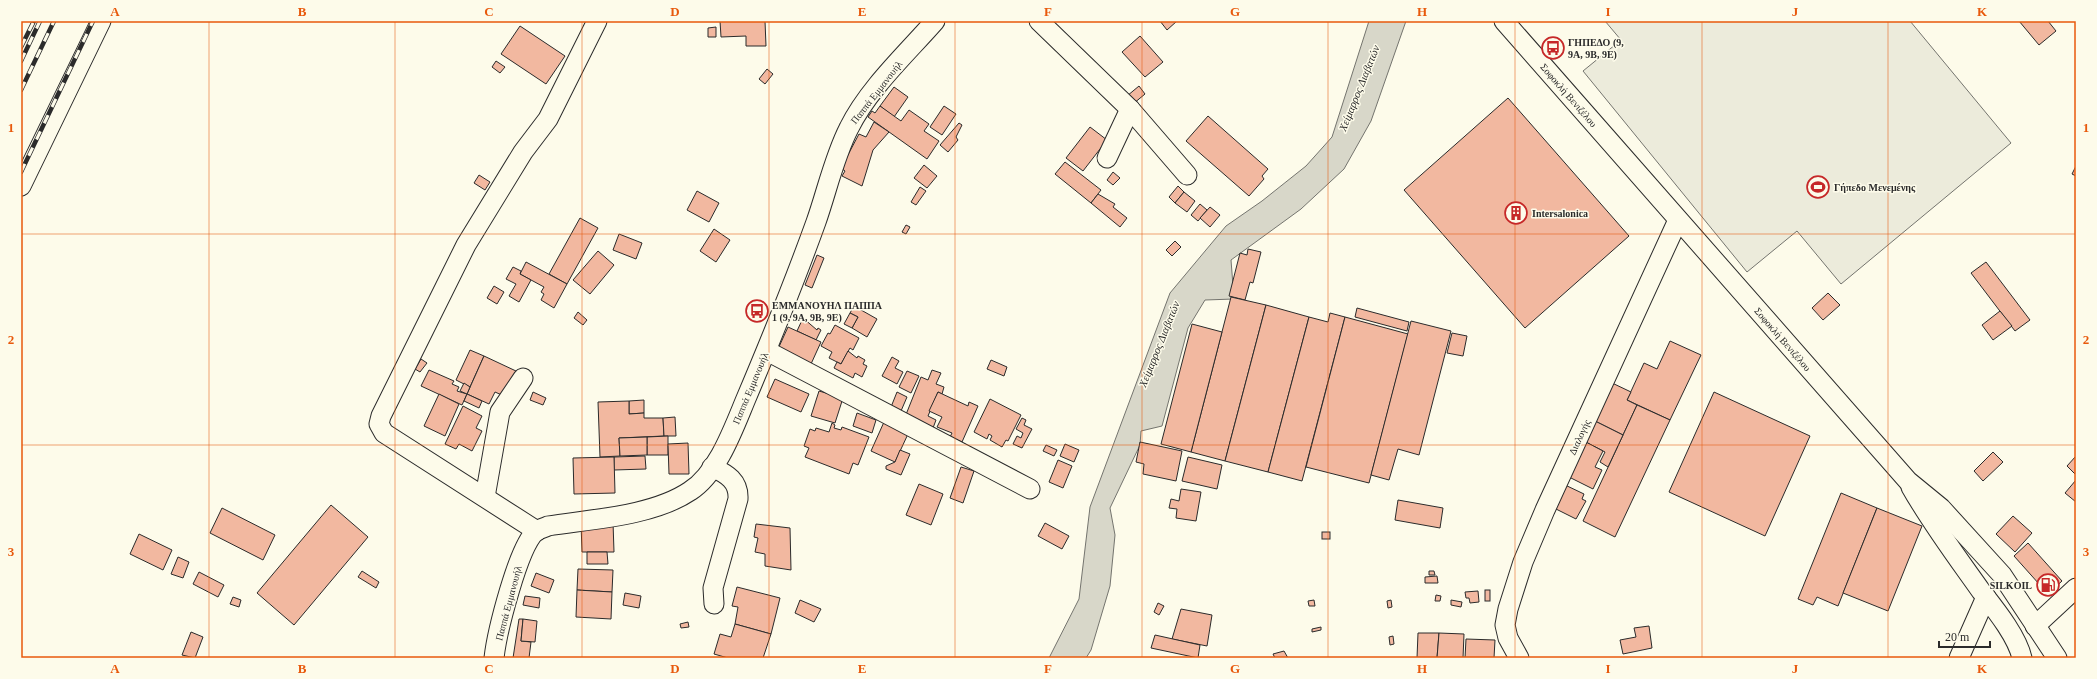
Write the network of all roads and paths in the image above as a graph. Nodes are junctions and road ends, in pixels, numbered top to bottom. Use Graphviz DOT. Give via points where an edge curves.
graph roads {
  1 [pos="101,21"];
  2 [pos="597,21"];
  3 [pos="935,21"];
  4 [pos="1039,21"];
  5 [pos="1509,24"];
  6 [pos="1130,109"];
  7 [pos="1107,158"];
  8 [pos="1187,175"];
  9 [pos="21,186"];
  10 [pos="1678,220"];
  11 [pos="767,351"];
  12 [pos="523,378"];
  13 [pos="712,467"];
  14 [pos="1908,481"];
  15 [pos="1030,489"];
  16 [pos="485,496"];
  17 [pos="537,531"];
  18 [pos="2076,588"];
  19 [pos="1986,597"];
  20 [pos="714,604"];
  21 [pos="2035,626"];
  22 [pos="494,658"];
  23 [pos="1519,658"];
  24 [pos="1959,658"];
  25 [pos="2022,658"];
  26 [pos="2057,658"];
  1 -- 9 [label="street"];
  2 -- 16 [label="street" via="548,119 520,157 466,245 379,424 384,433"];
  3 -- 11 [label="street, Παππά Εμμανουήλ" via="870,96 848,129"];
  4 -- 6 [label="street"];
  5 -- 10 [label="street, Σοφοκλή Βενιζέλου"];
  6 -- 7 [label="street"];
  6 -- 8 [label="street"];
  10 -- 14 [label="street, Σοφοκλή Βενιζέλου"];
  10 -- 23 [label="street, Διαλογής" via="1523,562 1505,625 1508,638"];
  11 -- 13 [label="street, Παππά Εμμανουήλ" via="728,442"];
  11 -- 15 [label="street"];
  12 -- 16 [label="street" via="500,412"];
  13 -- 17 [label="street, Παππά Εμμανουήλ" via="692,491 674,501 651,509 548,526"];
  13 -- 20 [label="street" via="726,474 737,485 738,492 713,588"];
  14 -- 19 [label="street" via="1928,518"];
  14 -- 21 [label="street, Σοφοκλή Βενιζέλου" via="1941,508 2002,575"];
  16 -- 17 [label="street"];
  17 -- 22 [label="street, Παππά Εμμανουήλ" via="527,544 515,570"];
  18 -- 21 [label="street"];
  19 -- 24 [label="street"];
  19 -- 25 [label="street" via="2021,652"];
  21 -- 26 [label="street, Σοφοκλή Βενιζέλου"];
}
